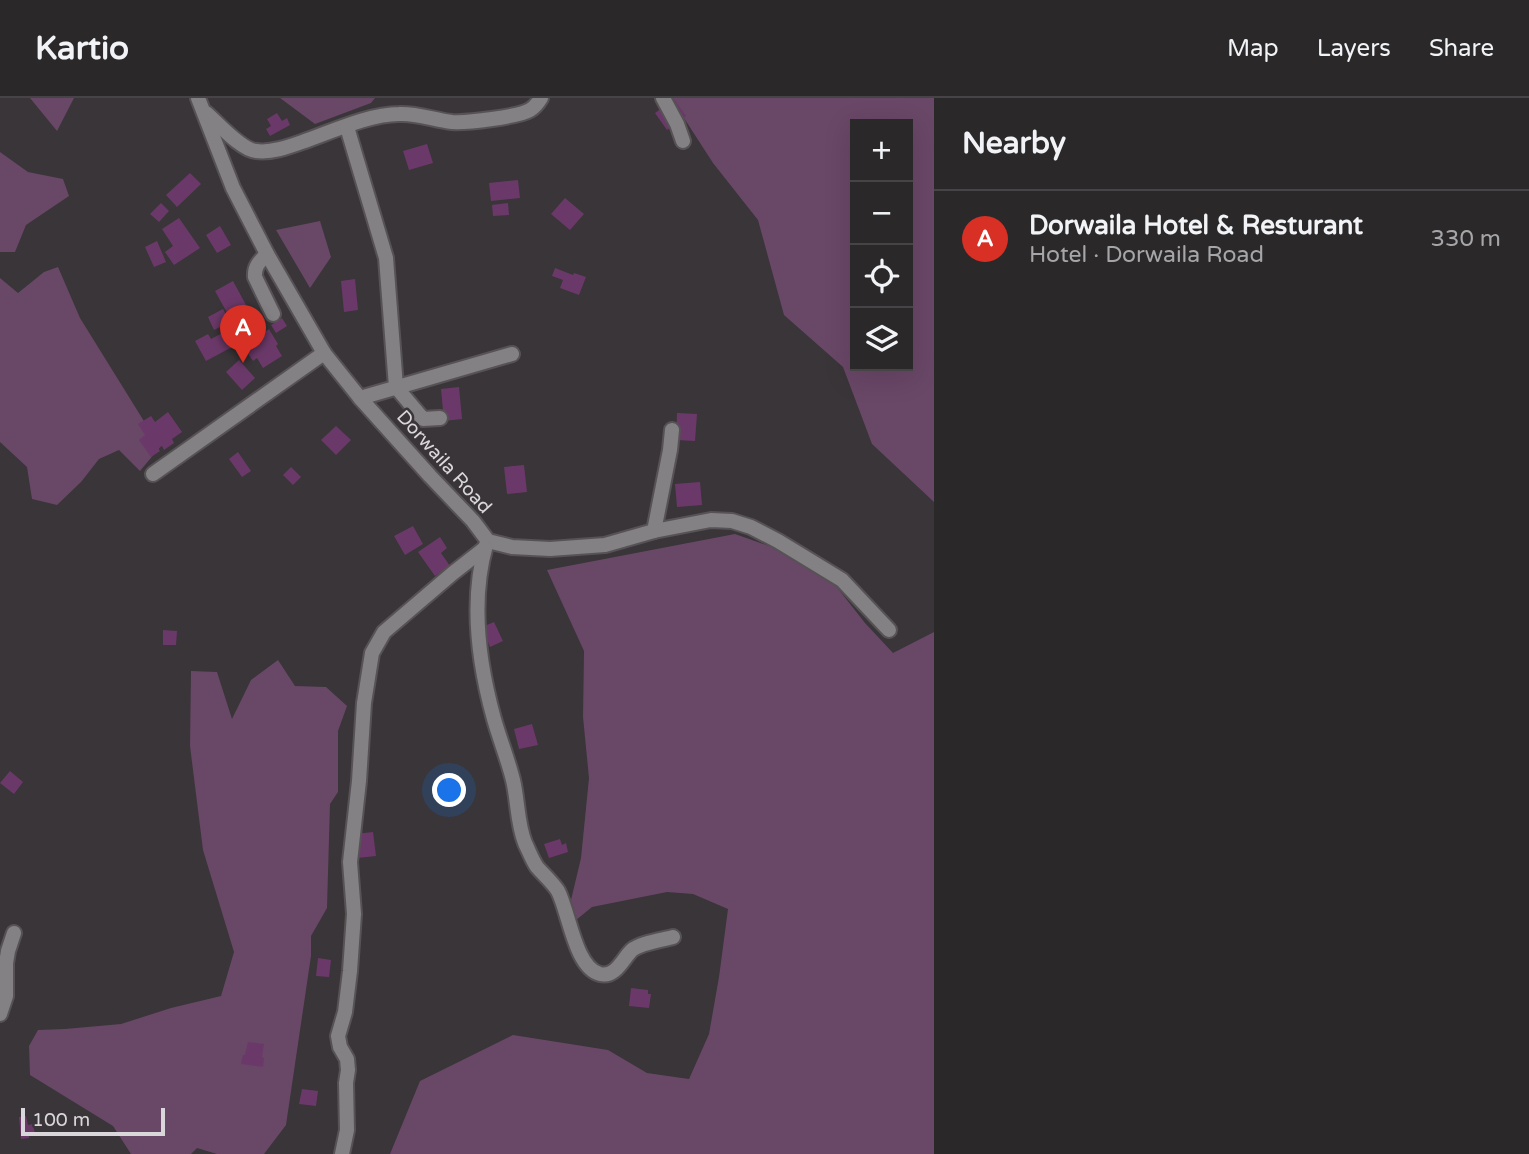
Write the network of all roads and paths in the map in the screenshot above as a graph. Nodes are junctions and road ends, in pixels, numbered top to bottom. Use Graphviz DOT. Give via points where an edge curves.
graph roads {
  1 [pos="541,98"];
  2 [pos="663,98"];
  3 [pos="201,104"];
  4 [pos="347,127"];
  5 [pos="683,141"];
  6 [pos="267,254"];
  7 [pos="273,314"];
  8 [pos="324,352"];
  9 [pos="512,354"];
  10 [pos="396,387"];
  11 [pos="360,398"];
  12 [pos="440,418"];
  13 [pos="672,430"];
  14 [pos="153,474"];
  15 [pos="654,531"];
  16 [pos="487,544"];
  17 [pos="889,630"];
  18 [pos="14,933"];
  19 [pos="673,937"];
  20 [pos="3,967"];
  21 [pos="0,1014"];
  22 [pos="342,1154"];
  1 -- 4 [label="street" via="528,111 470,121 402,113"];
  2 -- 5 [label="street"];
  3 -- 4 [label="street" via="252,151 284,148"];
  3 -- 6 [label="street, Dorwaila Road" via="233,188"];
  4 -- 10 [label="street" via="386,258"];
  6 -- 7 [label="street" via="254,271"];
  6 -- 8 [label="street, Dorwaila Road"];
  8 -- 11 [label="street, Dorwaila Road"];
  8 -- 14 [label="street"];
  9 -- 10 [label="street"];
  10 -- 11 [label="street"];
  10 -- 12 [label="street" via="423,419"];
  11 -- 16 [label="street, Dorwaila Road" via="473,521"];
  13 -- 15 [label="street"];
  15 -- 16 [label="street, Dorwaila Road" via="605,545 550,549"];
  15 -- 17 [label="street, Dorwaila Road" via="711,520 751,527 842,580"];
  16 -- 19 [label="street" via="478,601 486,687 514,784 524,840 535,864 558,891 586,966 593,971 609,974 634,948"];
  16 -- 22 [label="street" via="384,632 372,653 350,862 354,914 350,971 338,1036 348,1070"];
  18 -- 20 [label="street"];
  20 -- 21 [label="street" via="6,996"];
}
